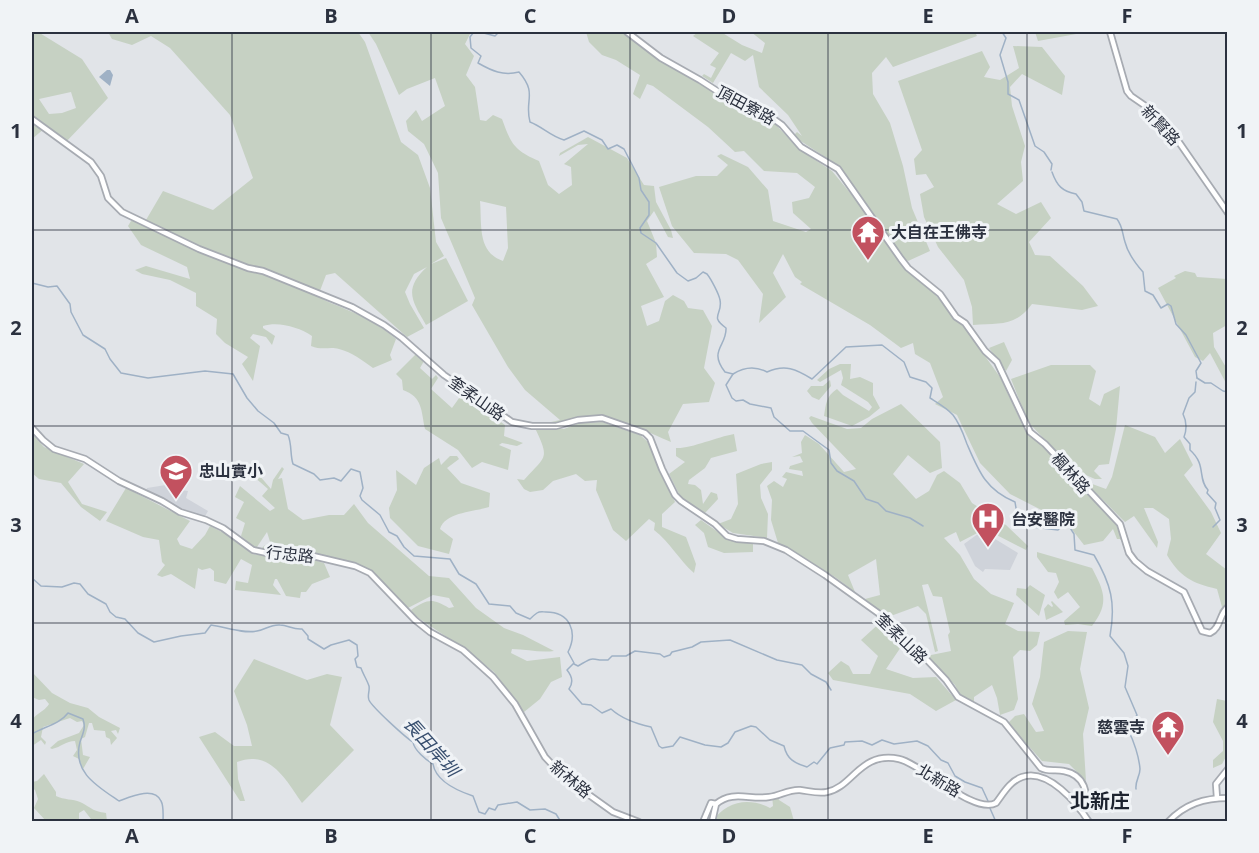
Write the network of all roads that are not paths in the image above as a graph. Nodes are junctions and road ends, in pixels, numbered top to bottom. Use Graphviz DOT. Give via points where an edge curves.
graph roads {
  1 [pos="627,32"];
  2 [pos="1110,32"];
  3 [pos="32,119"];
  4 [pos="1227,213"];
  5 [pos="918,276"];
  6 [pos="32,428"];
  7 [pos="1227,607"];
  8 [pos="522,716"];
  9 [pos="1227,769"];
  10 [pos="1216,798"];
  11 [pos="1227,798"];
  12 [pos="716,804"];
  13 [pos="1081,810"];
  14 [pos="639,822"];
  15 [pos="704,822"];
  16 [pos="712,822"];
  17 [pos="1089,822"];
  18 [pos="1168,822"];
  1 -- 5 [label="street, 頂田寮路" via="730,100 768,115 783,125 801,147 838,169 901,259"];
  2 -- 4 [label="street, 新賢路" via="1127,91 1174,135"];
  3 -- 13 [label="street, 奎柔山路" via="91,162 101,176 108,198 122,212 199,249 352,307 384,325 444,375 512,422 556,426 602,418 645,433 681,501 727,536 764,541 786,550 892,623 958,696 1004,722 1041,768 1063,770 1082,781 1087,801"];
  5 -- 7 [label="street, 楓林路" via="940,294 997,362 1030,432 1119,524 1135,561 1181,589 1199,628 1206,633 1214,632"];
  6 -- 8 [label="street, 行忠路" via="54,449 85,459 180,512 223,528 253,549 313,556 370,573 422,626 477,662"];
  8 -- 14 [label="street, 新林路" via="545,757 564,777 613,812"];
  9 -- 10 [label="street" via="1216,784"];
  10 -- 11 [label="street"];
  10 -- 18 [label="street" via="1200,800"];
  12 -- 13 [label="street, 北新路" via="739,795 769,797 792,790 829,792 861,767 883,759 898,759 985,805 996,804 1012,783 1030,776 1052,782"];
  12 -- 15 [label="street" via="708,806"];
  12 -- 16 [label="street"];
  13 -- 17 [label="street, 北新路"];
}
